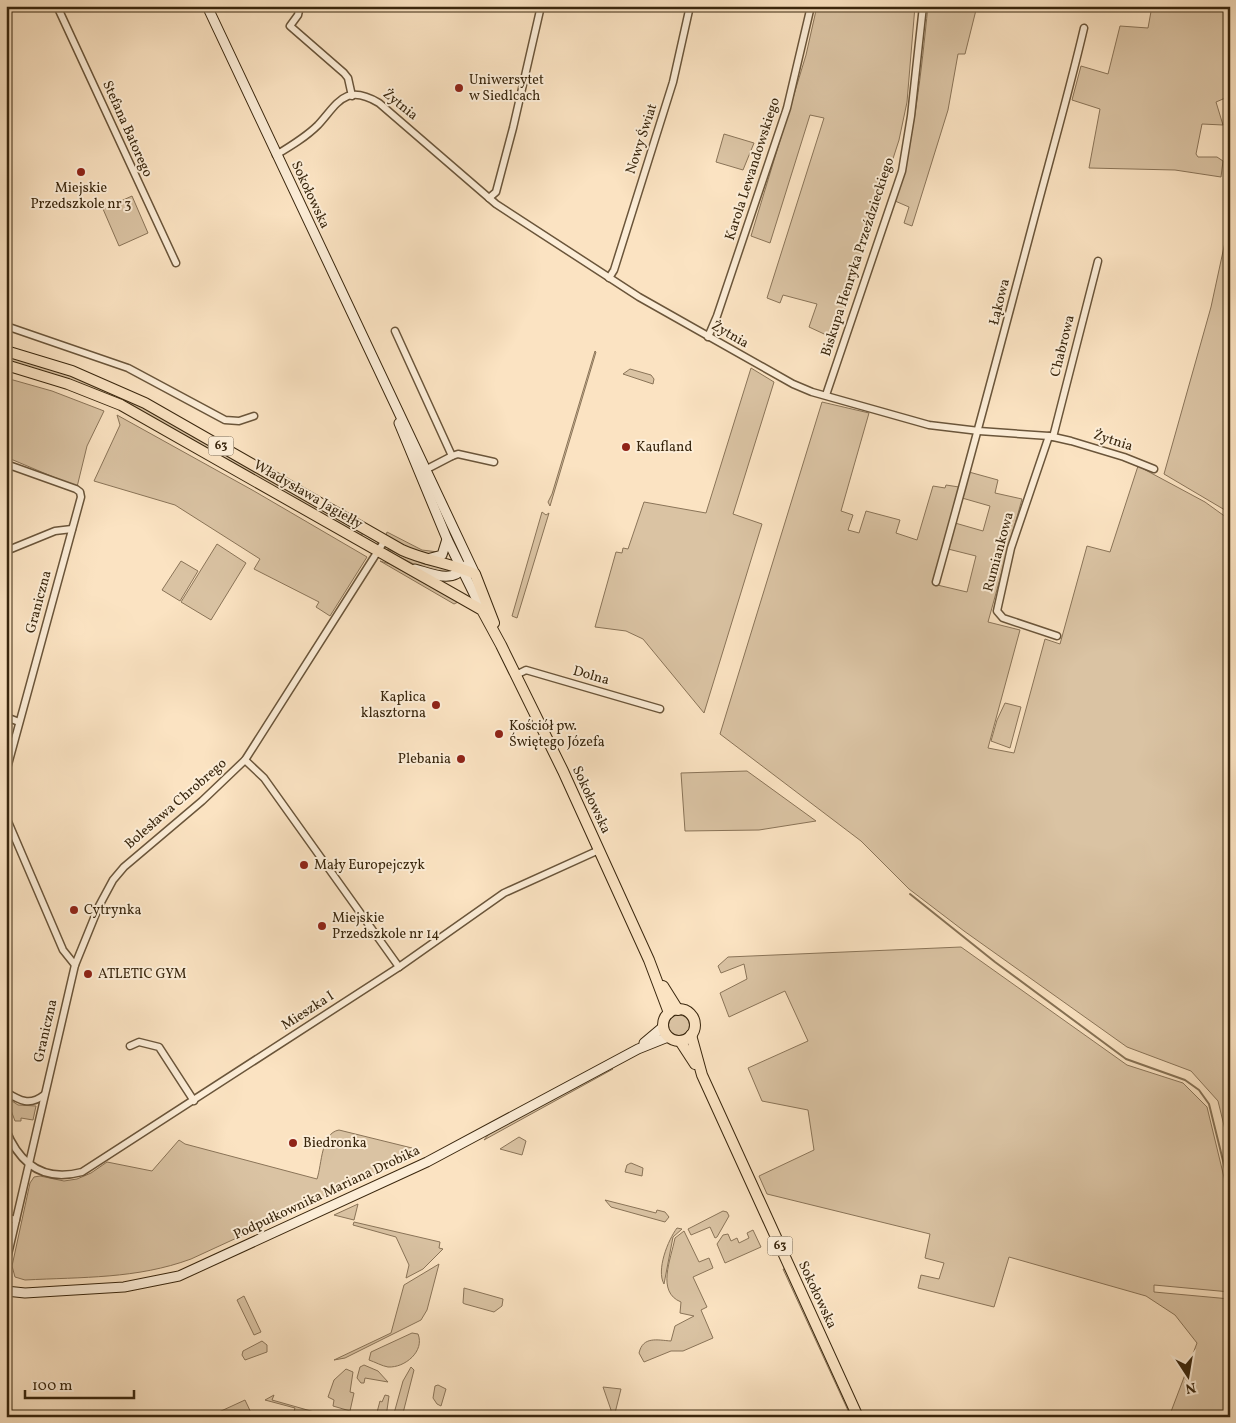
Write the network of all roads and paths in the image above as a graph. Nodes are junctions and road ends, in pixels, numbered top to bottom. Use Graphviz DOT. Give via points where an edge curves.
graph roads {
  1 [pos="57,6"];
  2 [pos="207,6"];
  3 [pos="300,6"];
  4 [pos="541,6"];
  5 [pos="690,6"];
  6 [pos="811,6"];
  7 [pos="923,6"];
  8 [pos="1084,28"];
  9 [pos="352,96"];
  10 [pos="276,155"];
  11 [pos="490,198"];
  12 [pos="1098,261"];
  13 [pos="176,263"];
  14 [pos="609,278"];
  15 [pos="6,326"];
  16 [pos="394,331"];
  17 [pos="708,336"];
  18 [pos="6,351"];
  19 [pos="6,365"];
  20 [pos="388,394"];
  21 [pos="826,396"];
  22 [pos="254,416"];
  23 [pos="978,431"];
  24 [pos="1051,437"];
  25 [pos="452,456"];
  26 [pos="494,462"];
  27 [pos="6,464"];
  28 [pos="1154,469"];
  29 [pos="427,470"];
  30 [pos="72,529"];
  31 [pos="447,539"];
  32 [pos="385,540"];
  33 [pos="6,551"];
  34 [pos="378,551"];
  35 [pos="467,556"];
  36 [pos="426,559"];
  37 [pos="403,566"];
  38 [pos="463,569"];
  39 [pos="475,574"];
  40 [pos="936,582"];
  41 [pos="482,610"];
  42 [pos="1057,636"];
  43 [pos="498,638"];
  44 [pos="516,675"];
  45 [pos="660,710"];
  46 [pos="6,717"];
  47 [pos="19,722"];
  48 [pos="245,760"];
  49 [pos="6,772"];
  50 [pos="6,817"];
  51 [pos="599,850"];
  52 [pos="75,965"];
  53 [pos="399,966"];
  54 [pos="674,1011"];
  55 [pos="663,1027"];
  56 [pos="691,1035"];
  57 [pos="668,1037"];
  58 [pos="680,1041"];
  59 [pos="130,1046"];
  60 [pos="638,1048"];
  61 [pos="702,1075"];
  62 [pos="6,1092"];
  63 [pos="44,1095"];
  64 [pos="194,1101"];
  65 [pos="6,1130"];
  66 [pos="28,1164"];
  67 [pos="6,1217"];
  68 [pos="16,1220"];
  69 [pos="6,1263"];
  70 [pos="6,1291"];
  71 [pos="858,1417"];
  1 -- 13 [label="street, Stefana Batorego"];
  2 -- 10 [label="street, Sokołowska"];
  3 -- 9 [label="street" via="290,26 344,73"];
  4 -- 11 [label="street" via="513,128 496,192"];
  5 -- 14 [label="street, Nowy Świat" via="673,82"];
  6 -- 17 [label="street, Karola Lewandowskiego" via="787,108"];
  7 -- 21 [label="street, Biskupa Henryka Przeździeckiego" via="902,171"];
  8 -- 23 [label="street, Łąkowa"];
  9 -- 10 [label="street" via="338,100 317,125"];
  9 -- 11 [label="street, Żytnia" via="368,96 379,103"];
  10 -- 20 [label="street, Sokołowska"];
  11 -- 14 [label="street, Żytnia"];
  12 -- 24 [label="street, Chabrowa"];
  14 -- 17 [label="street, Żytnia"];
  15 -- 22 [label="street" via="128,368 225,420 239,421"];
  16 -- 25 [label="street"];
  17 -- 21 [label="street, Żytnia" via="793,384"];
  18 -- 32 [label="main road, Władysława Jagiełły / 63" via="72,371 145,403"];
  19 -- 34 [label="main road, Władysława Jagiełły / 63" via="121,405"];
  20 -- 29 [label="street, Sokołowska"];
  20 -- 31 [label="street, Sokołowska"];
  21 -- 23 [label="street, Żytnia" via="929,425"];
  23 -- 24 [label="street, Żytnia"];
  23 -- 40 [label="street, Łąkowa"];
  24 -- 28 [label="street, Żytnia" via="1124,457"];
  24 -- 42 [label="street, Rumiankowa" via="1011,548 997,612 1003,618"];
  25 -- 26 [label="street" via="458,454"];
  25 -- 29 [label="street"];
  27 -- 30 [label="street, Graniczna" via="80,492 82,497"];
  29 -- 35 [label="street, Sokołowska"];
  30 -- 33 [label="street" via="55,531"];
  30 -- 47 [label="street, Graniczna"];
  31 -- 36 [label="street" via="442,555"];
  31 -- 38 [label="street, Sokołowska"];
  32 -- 34 [label="street, Bolesława Chrobrego"];
  32 -- 36 [label="main road, Władysława Jagiełły / 63"];
  34 -- 37 [label="main road, Władysława Jagiełły / 63"];
  34 -- 48 [label="street, Bolesława Chrobrego"];
  35 -- 38 [label="street"];
  35 -- 39 [label="street, Sokołowska"];
  36 -- 38 [label="main road, Władysława Jagiełły / 63"];
  37 -- 38 [label="street" via="447,577 455,576"];
  37 -- 41 [label="main road, Władysława Jagiełły / 63"];
  38 -- 39 [label="main road, Władysława Jagiełły / 63"];
  38 -- 41 [label="street, Sokołowska"];
  39 -- 43 [label="main road, Sokołowska"];
  41 -- 43 [label="main road, Sokołowska"];
  43 -- 44 [label="main road, Sokołowska"];
  44 -- 45 [label="street, Dolna" via="526,670"];
  44 -- 51 [label="main road, Sokołowska"];
  46 -- 47 [label="street"];
  47 -- 49 [label="street, Graniczna"];
  48 -- 52 [label="street, Bolesława Chrobrego" via="202,801 124,866 98,906"];
  48 -- 53 [label="street" via="264,778"];
  50 -- 52 [label="street" via="63,950"];
  51 -- 53 [label="street, Mieszka I" via="504,893"];
  51 -- 54 [label="main road, Sokołowska"];
  52 -- 63 [label="street, Graniczna"];
  53 -- 64 [label="street, Mieszka I"];
  54 -- 55 [label="main road"];
  54 -- 56 [label="main road, 63" via="688,1012 693,1018"];
  55 -- 57 [label="main road"];
  55 -- 60 [label="street, Podpułkownika Mariana Drobika"];
  56 -- 58 [label="main road"];
  56 -- 61 [label="main road, Sokołowska / 63"];
  57 -- 58 [label="main road"];
  57 -- 60 [label="street, Podpułkownika Mariana Drobika"];
  58 -- 61 [label="main road, Sokołowska / 63"];
  59 -- 64 [label="street" via="139,1042 159,1046"];
  60 -- 70 [label="street, Podpułkownika Mariana Drobika" via="427,1162 179,1276 124,1287 25,1293"];
  61 -- 71 [label="main road, Sokołowska / 63"];
  62 -- 63 [label="street" via="26,1102"];
  63 -- 66 [label="street, Graniczna"];
  64 -- 66 [label="street, Mieszka I" via="82,1172 58,1175"];
  65 -- 66 [label="street" via="13,1147"];
  66 -- 68 [label="street, Graniczna"];
  67 -- 68 [label="street"];
  68 -- 69 [label="street, Graniczna"];
}
